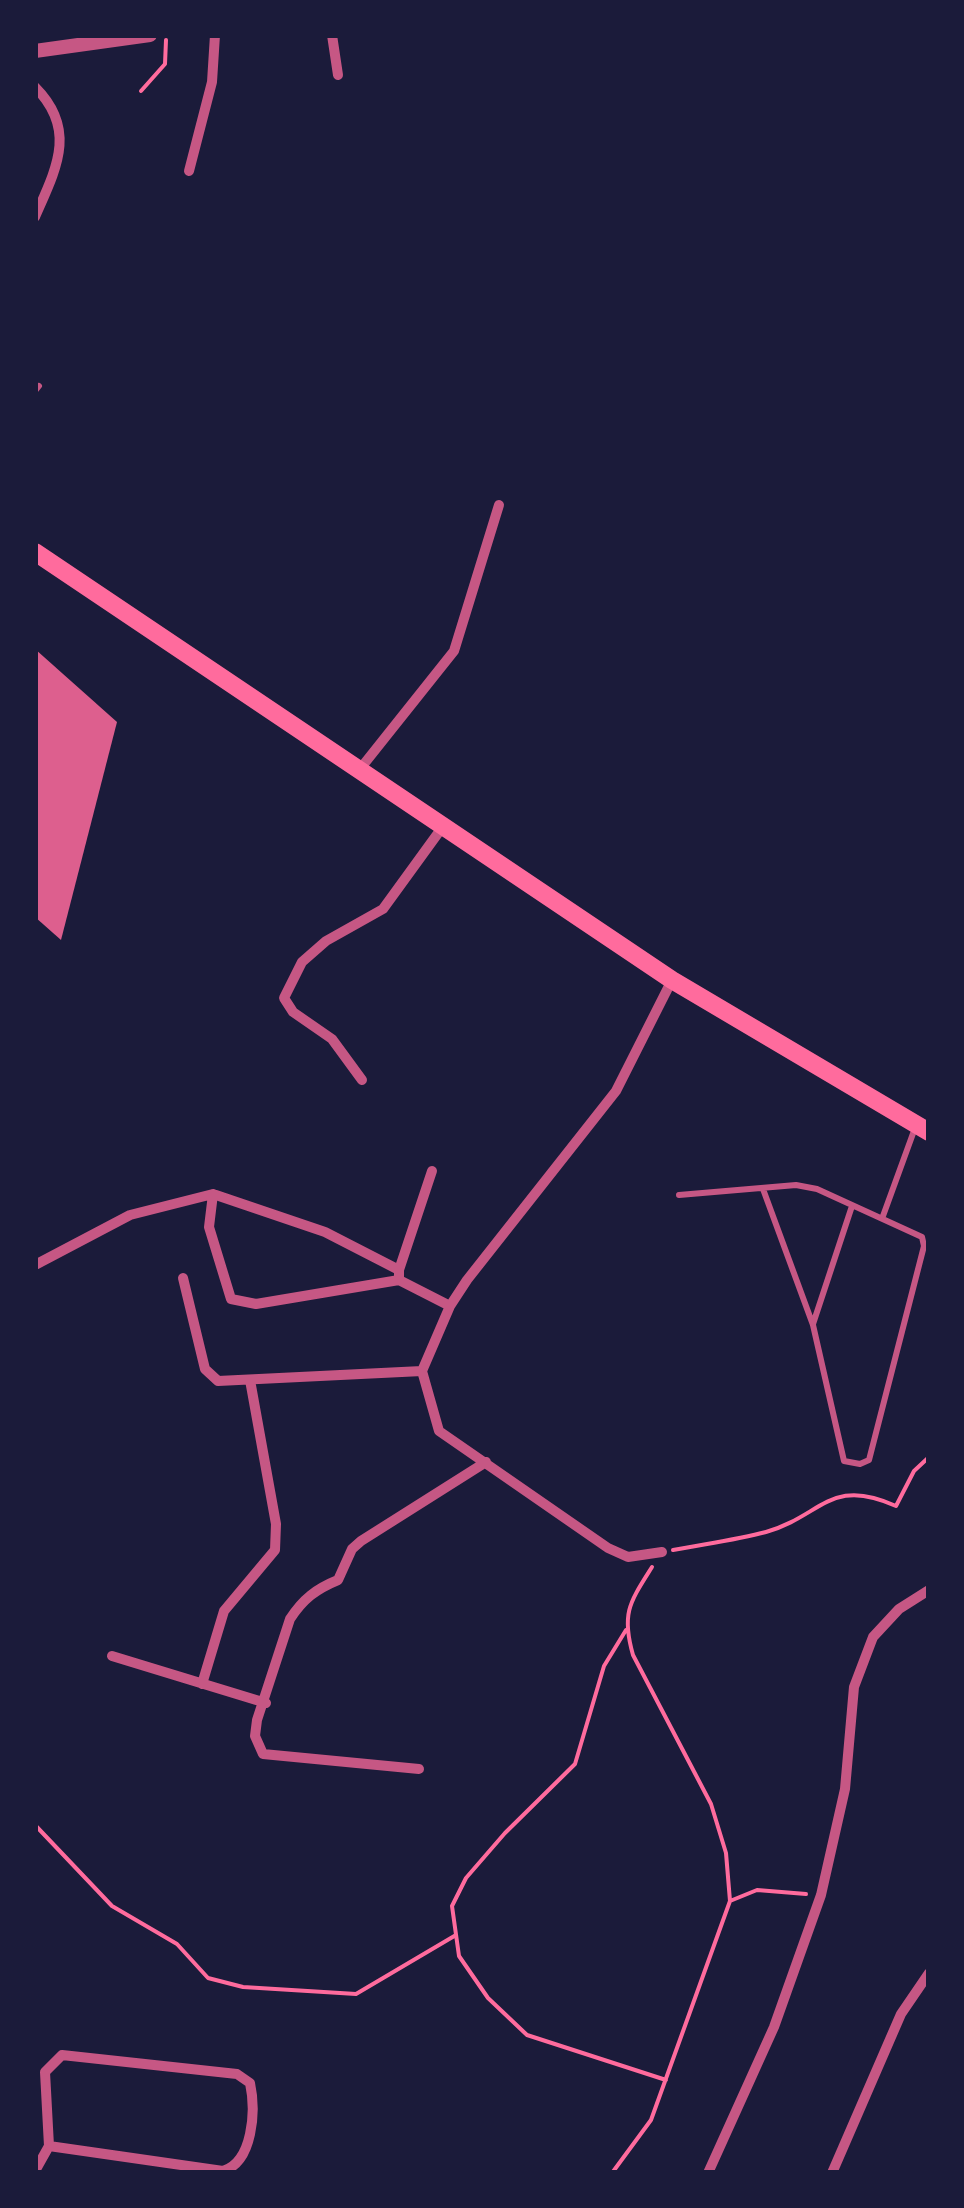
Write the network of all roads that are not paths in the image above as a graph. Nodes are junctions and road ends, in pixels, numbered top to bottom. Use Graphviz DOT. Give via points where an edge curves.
graph roads {
  1 [pos="150,35"];
  2 [pos="215,35"];
  3 [pos="332,35"];
  4 [pos="35,51"];
  5 [pos="338,74"];
  6 [pos="35,87"];
  7 [pos="189,171"];
  8 [pos="35,217"];
  9 [pos="499,505"];
  10 [pos="35,552"];
  11 [pos="360,768"];
  12 [pos="444,824"];
  13 [pos="672,980"];
  14 [pos="362,1080"];
  15 [pos="923,1129"];
  16 [pos="432,1172"];
  17 [pos="764,1190"];
  18 [pos="213,1194"];
  19 [pos="678,1195"];
  20 [pos="852,1206"];
  21 [pos="884,1216"];
  22 [pos="35,1265"];
  23 [pos="399,1275"];
  24 [pos="183,1278"];
  25 [pos="450,1306"];
  26 [pos="812,1326"];
  27 [pos="422,1371"];
  28 [pos="250,1380"];
  29 [pos="486,1462"];
  30 [pos="662,1552"];
  31 [pos="929,1590"];
  32 [pos="112,1656"];
  33 [pos="202,1684"];
  34 [pos="266,1704"];
  35 [pos="419,1769"];
  36 [pos="929,1973"];
  37 [pos="49,2146"];
  38 [pos="35,2170"];
  39 [pos="708,2173"];
  40 [pos="832,2173"];
  1 -- 4 [label="street"];
  2 -- 7 [label="street" via="212,82"];
  3 -- 5 [label="street"];
  6 -- 8 [label="street" via="54,106 60,158"];
  9 -- 11 [label="street" via="454,651"];
  10 -- 11 [label="main road"];
  11 -- 12 [label="main road"];
  12 -- 13 [label="main road"];
  12 -- 14 [label="street" via="392,900 326,940 302,962 284,998 332,1040"];
  13 -- 15 [label="main road"];
  13 -- 25 [label="street" via="616,1091"];
  15 -- 21 [label="lane"];
  16 -- 23 [label="street"];
  17 -- 19 [label="lane"];
  17 -- 20 [label="lane" via="817,1188"];
  17 -- 26 [label="lane"];
  18 -- 22 [label="street" via="130,1215"];
  18 -- 23 [label="street" via="324,1232"];
  18 -- 23 [label="street" via="209,1228 232,1299 256,1304"];
  20 -- 21 [label="lane"];
  20 -- 26 [label="lane"];
  21 -- 26 [label="lane" via="922,1238 924,1246 869,1460 860,1464 844,1462"];
  23 -- 25 [label="street"];
  24 -- 28 [label="street" via="205,1369 218,1381"];
  25 -- 27 [label="street"];
  27 -- 28 [label="street"];
  27 -- 29 [label="street" via="438,1432"];
  28 -- 33 [label="street" via="275,1550 224,1611"];
  29 -- 30 [label="street" via="608,1548 628,1556"];
  29 -- 34 [label="street" via="362,1540 338,1580 299,1605"];
  31 -- 39 [label="street" via="873,1638 854,1687 845,1789 821,1896 768,2041"];
  32 -- 33 [label="street"];
  33 -- 34 [label="street"];
  34 -- 35 [label="street" via="255,1736 263,1754"];
  36 -- 40 [label="street" via="902,2014"];
  37 -- 37 [label="street" via="45,2072 62,2055 237,2074 250,2083 244,2158 223,2172"];
  37 -- 38 [label="street"];
}
